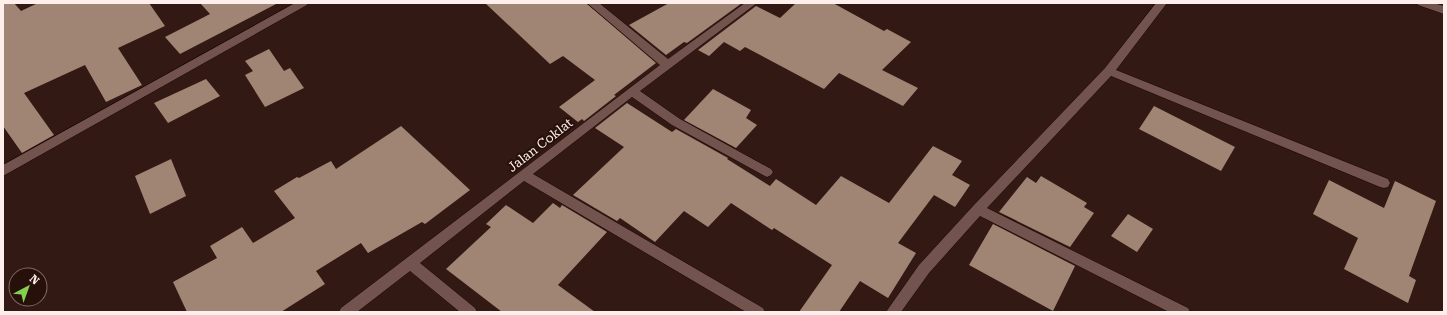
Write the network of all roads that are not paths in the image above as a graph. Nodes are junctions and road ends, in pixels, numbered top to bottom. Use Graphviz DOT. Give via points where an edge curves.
graph roads {
  1 [pos="303,3"];
  2 [pos="592,3"];
  3 [pos="752,3"];
  4 [pos="1162,3"];
  5 [pos="1422,3"];
  6 [pos="1444,10"];
  7 [pos="668,65"];
  8 [pos="1109,71"];
  9 [pos="632,91"];
  10 [pos="3,171"];
  11 [pos="767,172"];
  12 [pos="524,176"];
  13 [pos="1384,183"];
  14 [pos="978,209"];
  15 [pos="410,263"];
  16 [pos="346,312"];
  17 [pos="470,312"];
  18 [pos="758,312"];
  19 [pos="893,312"];
  20 [pos="1184,312"];
  1 -- 10 [label="street"];
  2 -- 7 [label="street"];
  3 -- 7 [label="street, Jalan Coklat"];
  4 -- 8 [label="street"];
  5 -- 6 [label="street"];
  7 -- 9 [label="street, Jalan Coklat"];
  8 -- 13 [label="street"];
  8 -- 14 [label="street"];
  9 -- 11 [label="street" via="676,122"];
  9 -- 12 [label="street, Jalan Coklat"];
  12 -- 15 [label="street, Jalan Coklat"];
  12 -- 18 [label="street"];
  14 -- 19 [label="street" via="924,269"];
  14 -- 20 [label="street"];
  15 -- 16 [label="street, Jalan Coklat"];
  15 -- 17 [label="street"];
}
